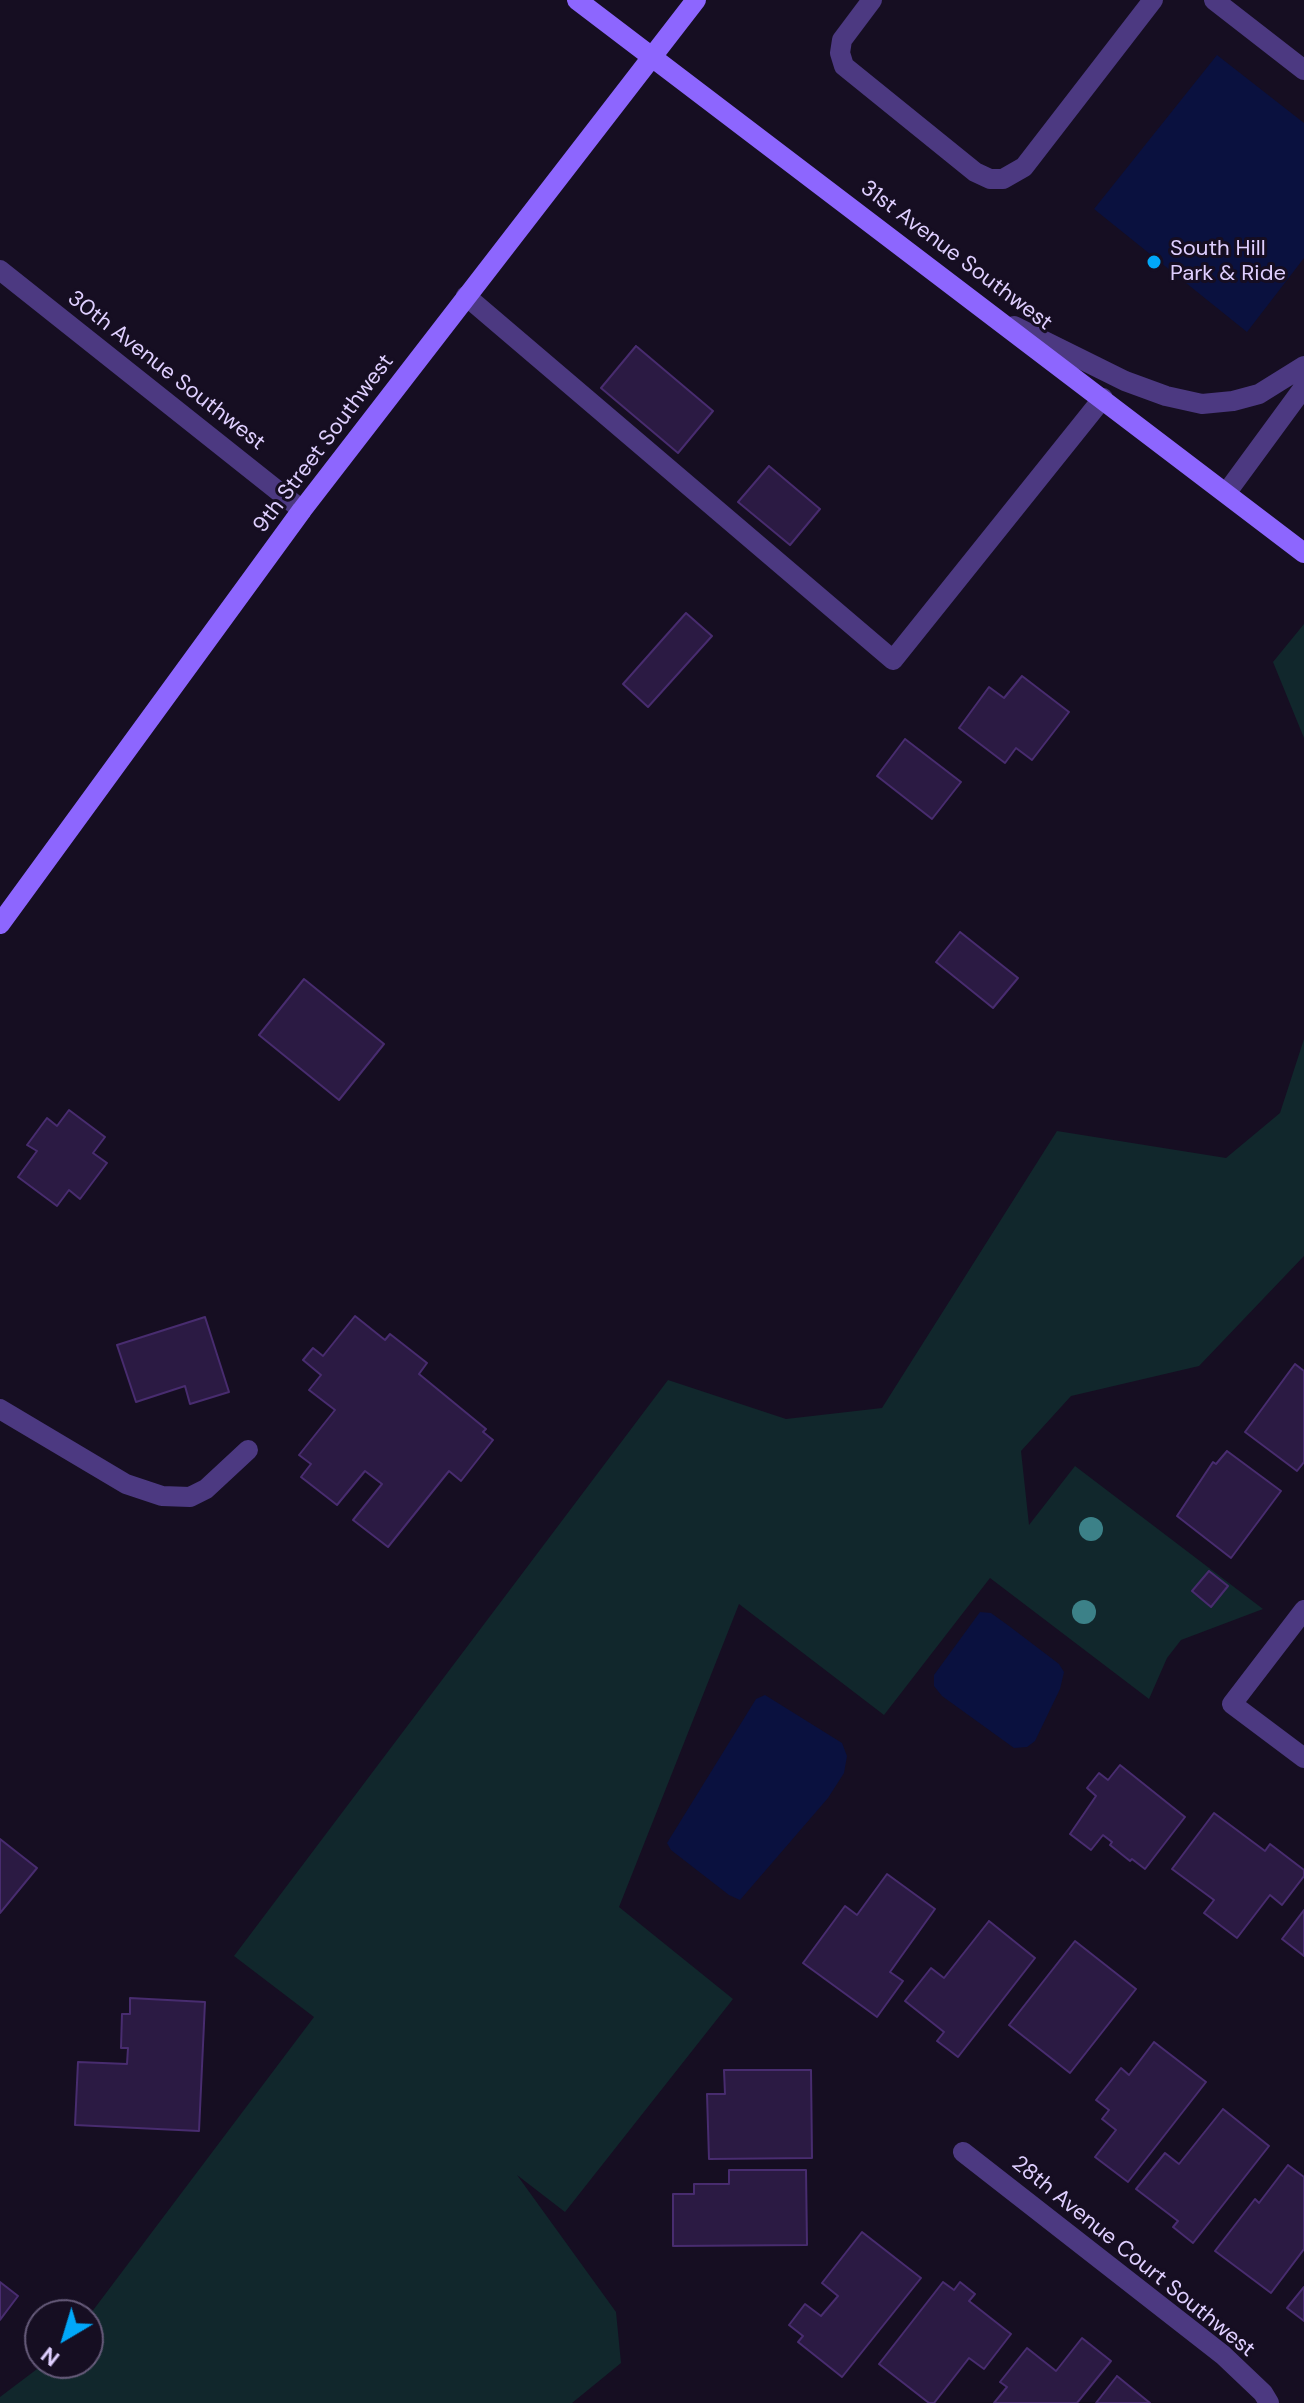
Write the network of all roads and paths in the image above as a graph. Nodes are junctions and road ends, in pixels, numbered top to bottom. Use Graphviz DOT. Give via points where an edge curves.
graph roads {
  1 [pos="577,0"];
  2 [pos="696,0"];
  3 [pos="872,0"];
  4 [pos="1153,0"];
  5 [pos="1214,0"];
  6 [pos="652,58"];
  7 [pos="1304,70"];
  8 [pos="0,270"];
  9 [pos="466,296"];
  10 [pos="998,318"];
  11 [pos="1304,366"];
  12 [pos="1304,387"];
  13 [pos="1103,398"];
  14 [pos="1227,492"];
  15 [pos="302,510"];
  16 [pos="1304,553"];
  17 [pos="0,924"];
  18 [pos="0,1409"];
  19 [pos="248,1450"];
  20 [pos="1304,1610"];
  21 [pos="1304,1758"];
  22 [pos="963,2152"];
  23 [pos="1269,2403"];
  1 -- 6 [label="main road, 31st Avenue Southwest"];
  2 -- 6 [label="main road, 9th Street Southwest"];
  3 -- 4 [label="street" via="842,40 844,66 975,172 1003,179 1024,167"];
  5 -- 7 [label="street"];
  6 -- 9 [label="main road, 9th Street Southwest"];
  6 -- 10 [label="main road, 31st Avenue Southwest"];
  8 -- 15 [label="street, 30th Avenue Southwest"];
  9 -- 13 [label="street" via="893,660"];
  9 -- 15 [label="main road, 9th Street Southwest"];
  10 -- 11 [label="street" via="1125,381 1202,404 1259,394"];
  10 -- 13 [label="main road, 31st Avenue Southwest"];
  12 -- 14 [label="street"];
  13 -- 14 [label="main road, 31st Avenue Southwest"];
  14 -- 16 [label="main road, 31st Avenue Southwest"];
  15 -- 17 [label="main road, 9th Street Southwest"];
  18 -- 19 [label="street" via="126,1484 162,1496 190,1497 206,1489"];
  20 -- 21 [label="street" via="1232,1704"];
  22 -- 23 [label="street, 28th Avenue Court Southwest" via="1223,2355"];
}
